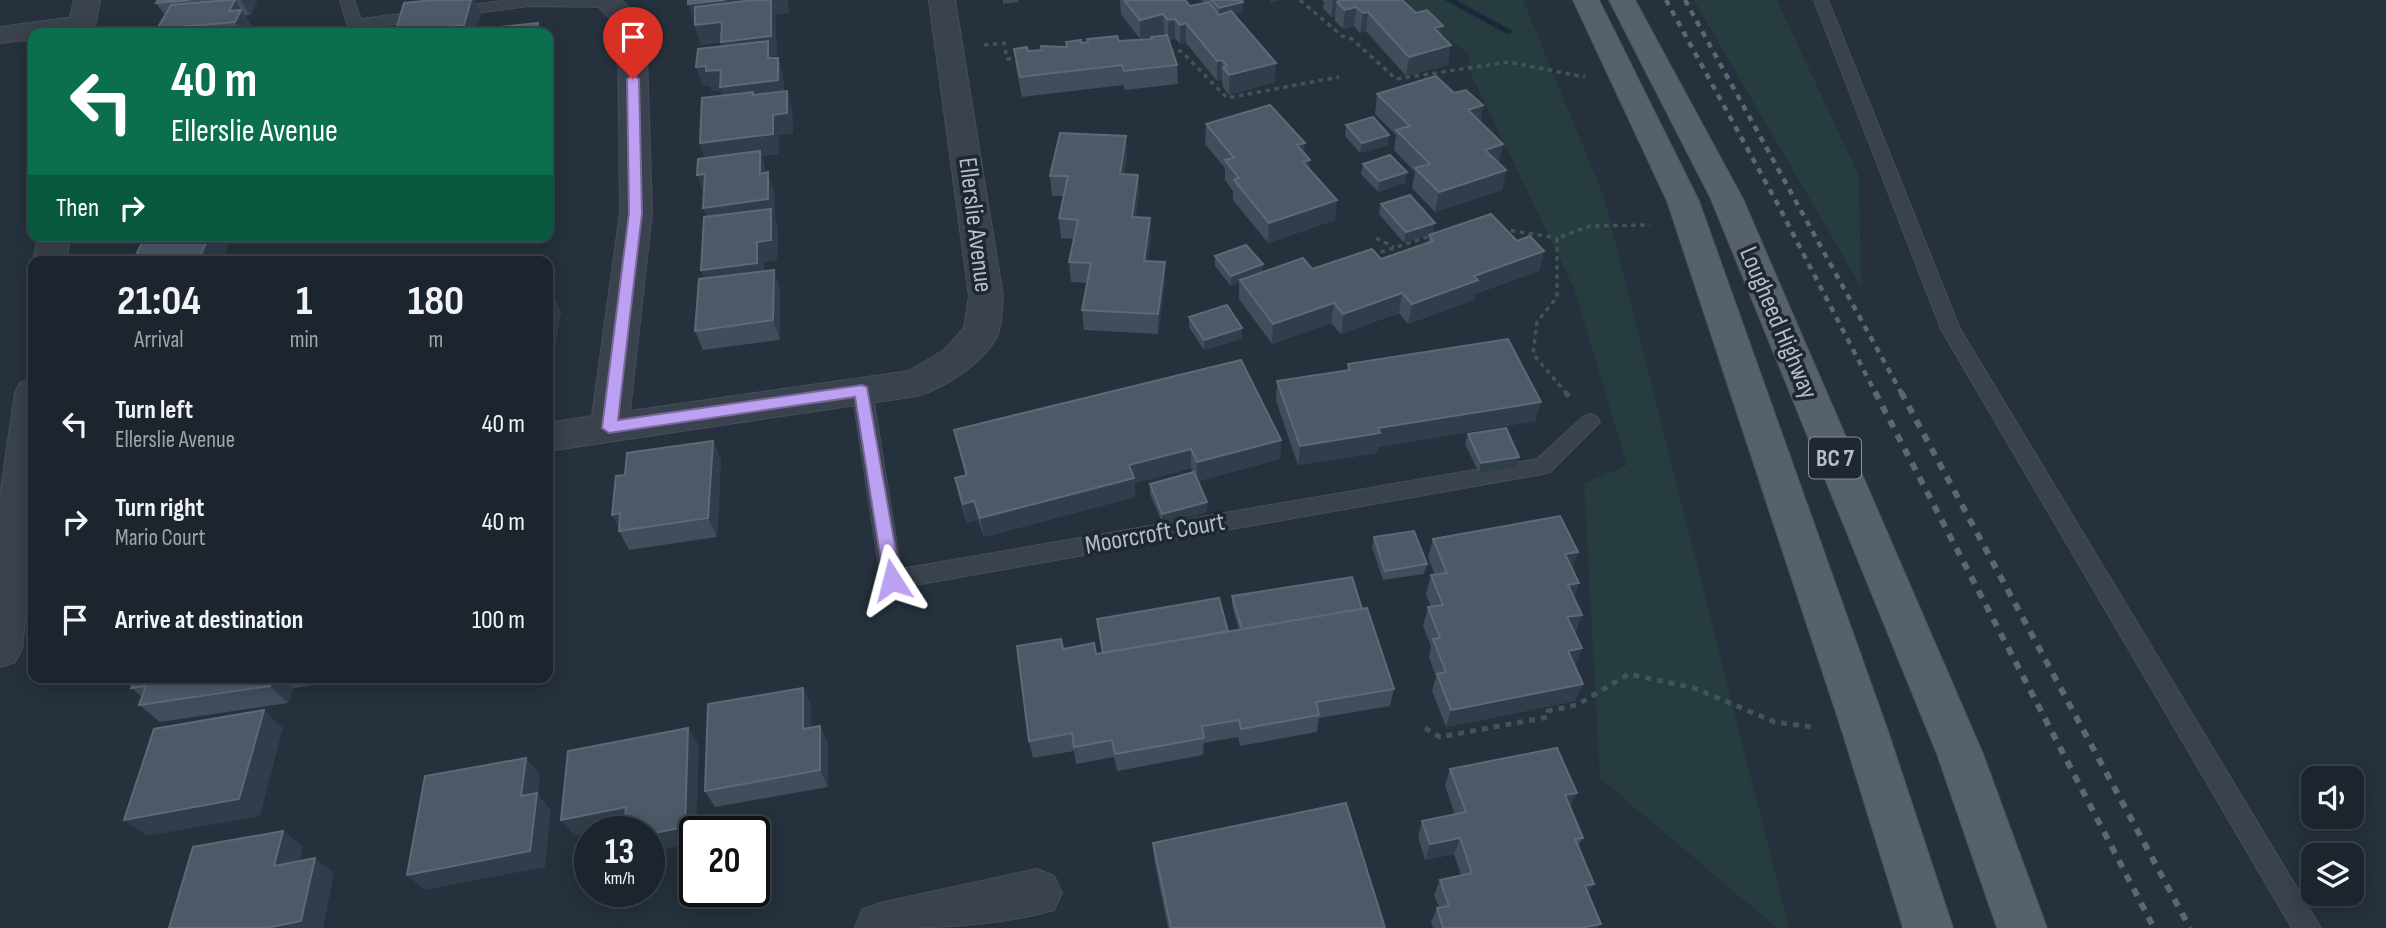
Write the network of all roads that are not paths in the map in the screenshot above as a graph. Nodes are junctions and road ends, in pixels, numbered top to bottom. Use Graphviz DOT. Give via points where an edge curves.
graph roads {
  1 [pos="347,0"];
  2 [pos="942,0"];
  3 [pos="1586,0"];
  4 [pos="1622,0"];
  5 [pos="1821,0"];
  6 [pos="609,3"];
  7 [pos="83,19"];
  8 [pos="36,28"];
  9 [pos="356,28"];
  10 [pos="28,30"];
  11 [pos="0,35"];
  12 [pos="862,391"];
  13 [pos="1590,422"];
  14 [pos="609,428"];
  15 [pos="553,436"];
  16 [pos="28,467"];
  17 [pos="25,512"];
  18 [pos="0,649"];
  19 [pos="1037,893"];
  20 [pos="880,928"];
  21 [pos="1928,928"];
  22 [pos="2022,928"];
  23 [pos="2307,928"];
  1 -- 9 [label="lane"];
  2 -- 12 [label="street, Ellerslie Avenue" via="986,296 981,332 957,359 918,383"];
  3 -- 21 [label="main road, Lougheed Highway / BC 7" via="1683,201"];
  4 -- 22 [label="main road, Lougheed Highway / BC 7" via="1732,212 1960,754"];
  5 -- 23 [label="lane" via="1951,328"];
  6 -- 9 [label="lane" via="529,2"];
  6 -- 14 [label="street" via="632,25 636,213"];
  7 -- 8 [label="street"];
  10 -- 11 [label="street"];
  12 -- 13 [label="lane, Moorcroft Court" via="892,580 1543,466"];
  12 -- 14 [label="street, Ellerslie Avenue"];
  14 -- 15 [label="street, Ellerslie Avenue"];
  16 -- 17 [label="street"];
  17 -- 18 [label="street"];
  19 -- 20 [label="street"];
}
